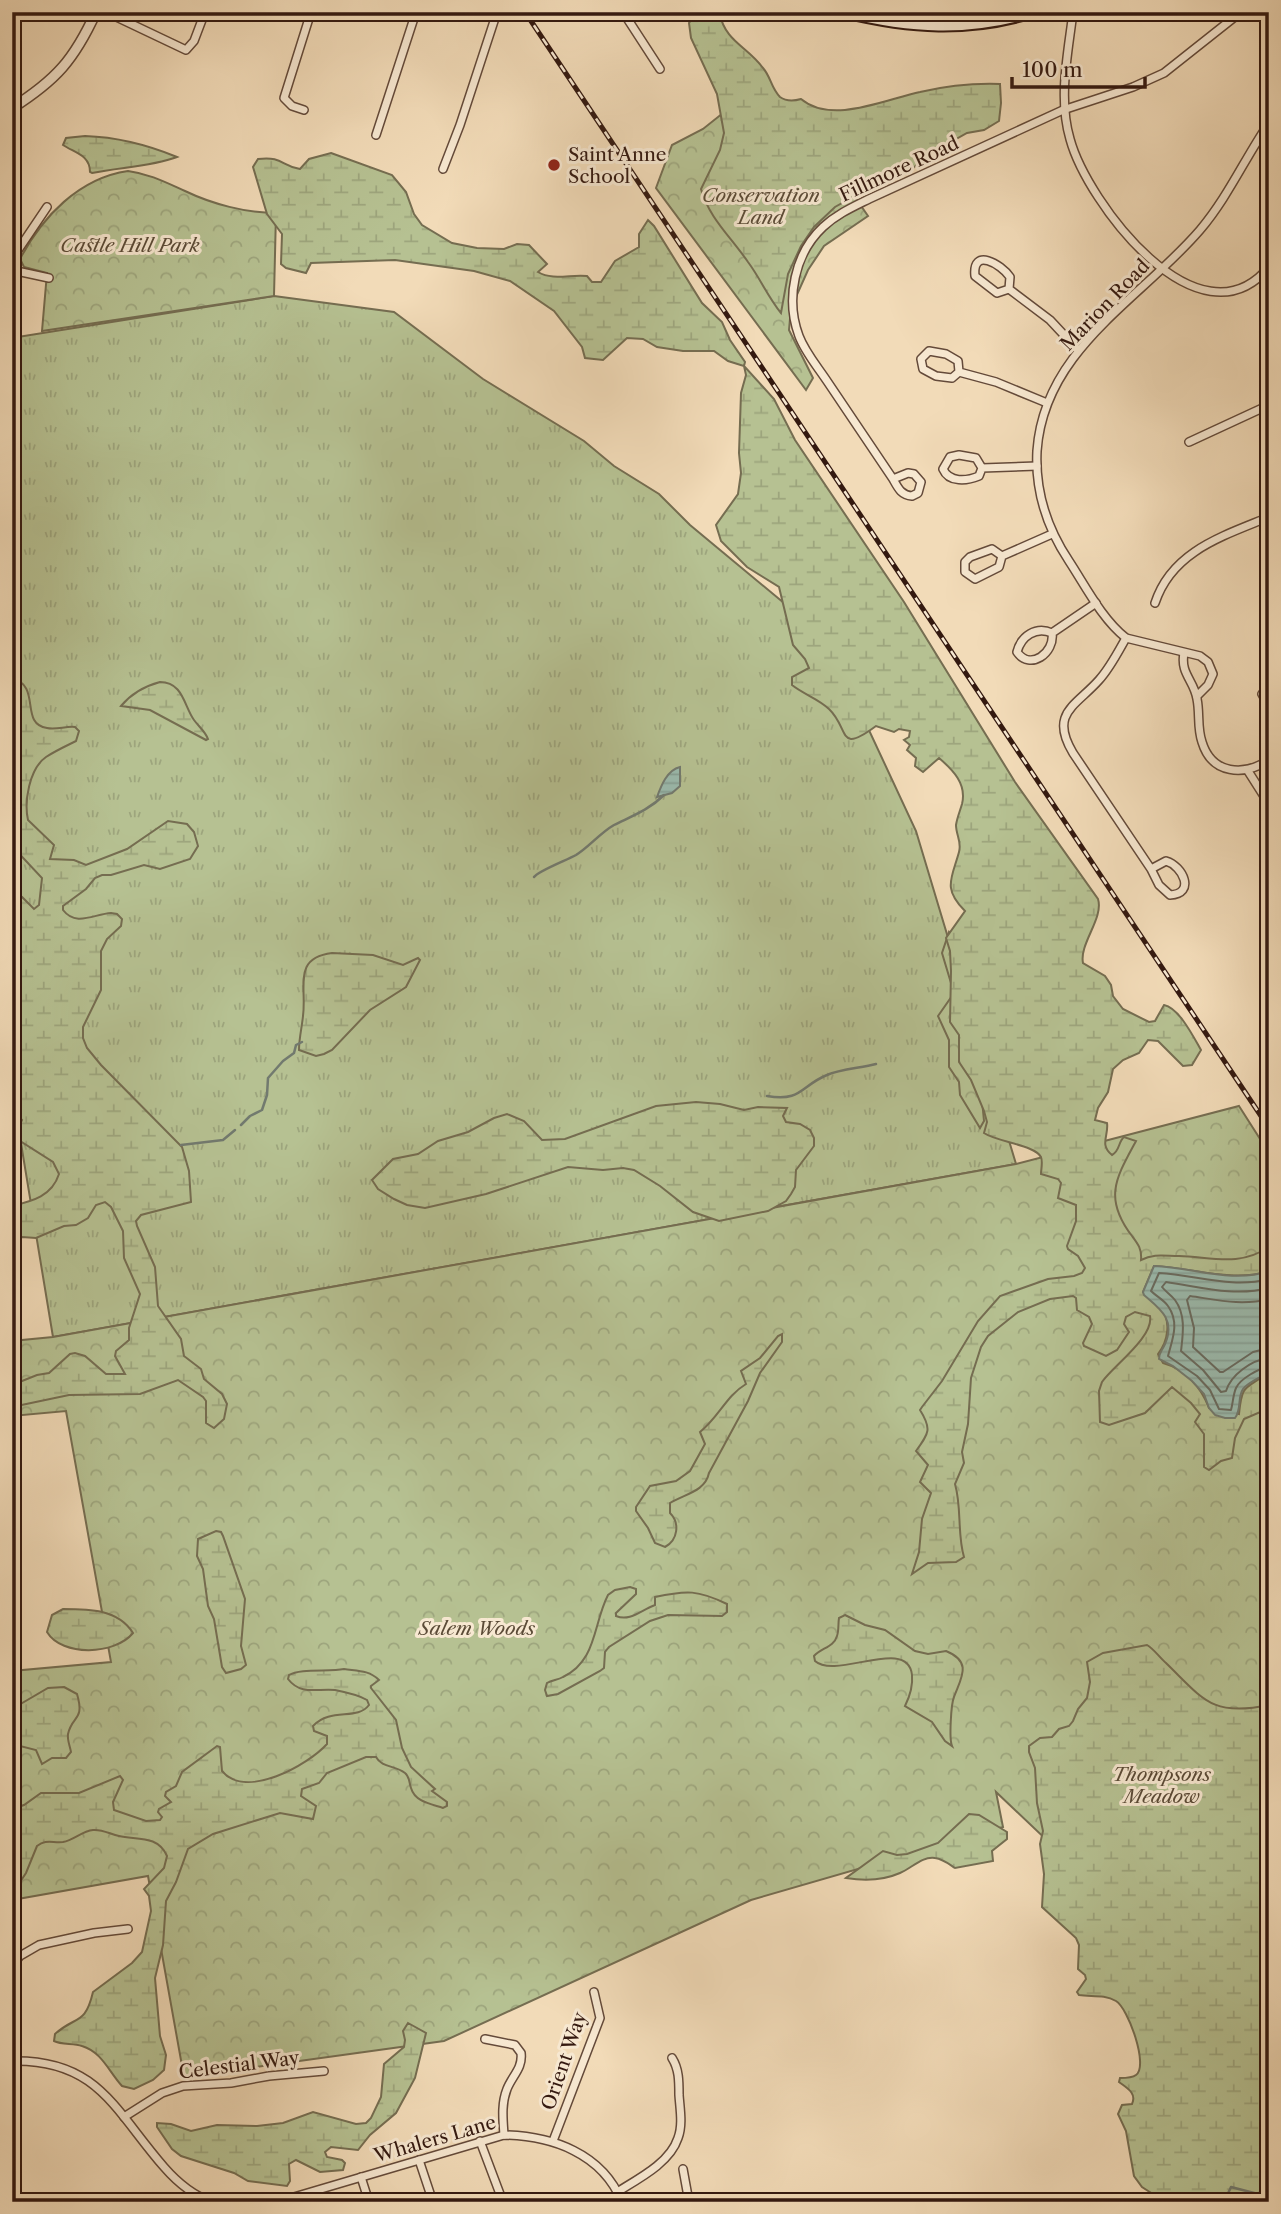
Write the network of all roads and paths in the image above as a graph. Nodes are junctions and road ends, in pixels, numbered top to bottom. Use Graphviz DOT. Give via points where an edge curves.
graph roads {
  1 [pos="96,12"];
  2 [pos="106,12"];
  3 [pos="205,12"];
  4 [pos="311,12"];
  5 [pos="415,12"];
  6 [pos="497,12"];
  7 [pos="624,12"];
  8 [pos="844,12"];
  9 [pos="1033,12"];
  10 [pos="1073,12"];
  11 [pos="1241,12"];
  12 [pos="660,69"];
  13 [pos="12,108"];
  14 [pos="304,110"];
  15 [pos="1063,110"];
  16 [pos="1269,123"];
  17 [pos="376,135"];
  18 [pos="443,169"];
  19 [pos="47,207"];
  20 [pos="12,259"];
  21 [pos="1269,267"];
  22 [pos="1161,269"];
  23 [pos="12,270"];
  24 [pos="49,278"];
  25 [pos="1009,289"];
  26 [pos="1079,350"];
  27 [pos="959,372"];
  28 [pos="1047,403"];
  29 [pos="1269,405"];
  30 [pos="1189,442"];
  31 [pos="1037,466"];
  32 [pos="982,468"];
  33 [pos="893,479"];
  34 [pos="1269,517"];
  35 [pos="1052,534"];
  36 [pos="1002,556"];
  37 [pos="1096,603"];
  38 [pos="1155,603"];
  39 [pos="1052,633"];
  40 [pos="1126,638"];
  41 [pos="1184,653"];
  42 [pos="1269,685"];
  43 [pos="1197,696"];
  44 [pos="1269,707"];
  45 [pos="1269,760"];
  46 [pos="1248,771"];
  47 [pos="1269,804"];
  48 [pos="1151,869"];
  49 [pos="128,1929"];
  50 [pos="12,1966"];
  51 [pos="594,1992"];
  52 [pos="485,2039"];
  53 [pos="672,2057"];
  54 [pos="12,2061"];
  55 [pos="324,2071"];
  56 [pos="124,2117"];
  57 [pos="504,2135"];
  58 [pos="480,2141"];
  59 [pos="553,2141"];
  60 [pos="419,2160"];
  61 [pos="683,2169"];
  62 [pos="361,2177"];
  63 [pos="617,2192"];
  64 [pos="306,2198"];
  65 [pos="212,2202"];
  66 [pos="277,2202"];
  67 [pos="369,2202"];
  68 [pos="433,2202"];
  69 [pos="503,2202"];
  70 [pos="622,2202"];
  71 [pos="689,2202"];
  1 -- 13 [label="street" via="60,72"];
  2 -- 3 [label="street" via="186,50"];
  4 -- 14 [label="street" via="284,98"];
  5 -- 17 [label="street"];
  6 -- 18 [label="street"];
  7 -- 12 [label="street"];
  8 -- 9 [label="main road" via="941,27 1002,21"];
  10 -- 15 [label="street"];
  11 -- 15 [label="street, Fillmore Road" via="1164,73"];
  15 -- 22 [label="street" via="1081,170 1102,205"];
  15 -- 33 [label="street, Fillmore Road" via="847,209 814,236 801,259 793,296 799,336"];
  16 -- 22 [label="street, Marion Road" via="1211,217"];
  19 -- 20 [label="street"];
  21 -- 22 [label="street" via="1252,283 1227,291 1200,288"];
  22 -- 26 [label="street, Marion Road"];
  23 -- 24 [label="street"];
  25 -- 25 [label="street" via="1010,277 999,266 987,260 976,266 975,276 987,287 998,293"];
  25 -- 26 [label="street"];
  26 -- 28 [label="street, Marion Road"];
  27 -- 27 [label="street" via="952,378 936,376 923,369 921,359 929,351 946,354 958,361"];
  27 -- 28 [label="street"];
  28 -- 31 [label="street, Marion Road" via="1038,437"];
  29 -- 30 [label="street"];
  31 -- 32 [label="street"];
  31 -- 35 [label="street, Marion Road"];
  32 -- 32 [label="street" via="976,458 958,456 950,457 943,468 955,480 975,478"];
  34 -- 38 [label="street" via="1190,554 1172,571"];
  35 -- 36 [label="street"];
  35 -- 37 [label="street, Marion Road"];
  36 -- 36 [label="street" via="992,549 970,557 965,572 980,578 999,567"];
  37 -- 39 [label="street"];
  37 -- 40 [label="street, Marion Road"];
  39 -- 39 [label="street" via="1048,651 1034,660 1020,657 1018,647 1029,635 1041,630"];
  40 -- 41 [label="street"];
  40 -- 48 [label="street" via="1102,677 1071,706 1064,735"];
  41 -- 43 [label="street" via="1182,664"];
  41 -- 43 [label="street" via="1200,656 1212,668 1208,685"];
  42 -- 44 [label="street" via="1262,694"];
  43 -- 46 [label="street" via="1201,738 1208,754 1230,770"];
  45 -- 46 [label="street"];
  46 -- 47 [label="street"];
  48 -- 48 [label="street" via="1166,861 1174,864 1184,876 1184,888 1170,895"];
  49 -- 50 [label="street" via="39,1945"];
  51 -- 59 [label="street, Orient Way" via="600,2018"];
  52 -- 57 [label="street" via="515,2045 521,2053 520,2067 503,2101"];
  53 -- 63 [label="street" via="679,2077 679,2137 670,2153"];
  54 -- 56 [label="street" via="48,2063 78,2074 103,2092"];
  55 -- 56 [label="street, Celestial Way" via="183,2086 162,2093"];
  56 -- 65 [label="street" via="172,2176"];
  57 -- 58 [label="street, Whalers Lane"];
  57 -- 59 [label="street, Whalers Lane"];
  58 -- 60 [label="street, Whalers Lane"];
  58 -- 69 [label="street"];
  59 -- 63 [label="street, Whalers Lane" via="593,2162"];
  60 -- 62 [label="street, Whalers Lane"];
  60 -- 68 [label="street"];
  61 -- 71 [label="street"];
  62 -- 64 [label="street, Whalers Lane"];
  62 -- 67 [label="street"];
  63 -- 70 [label="street, Whalers Lane"];
  64 -- 66 [label="street, Whalers Lane"];
}
